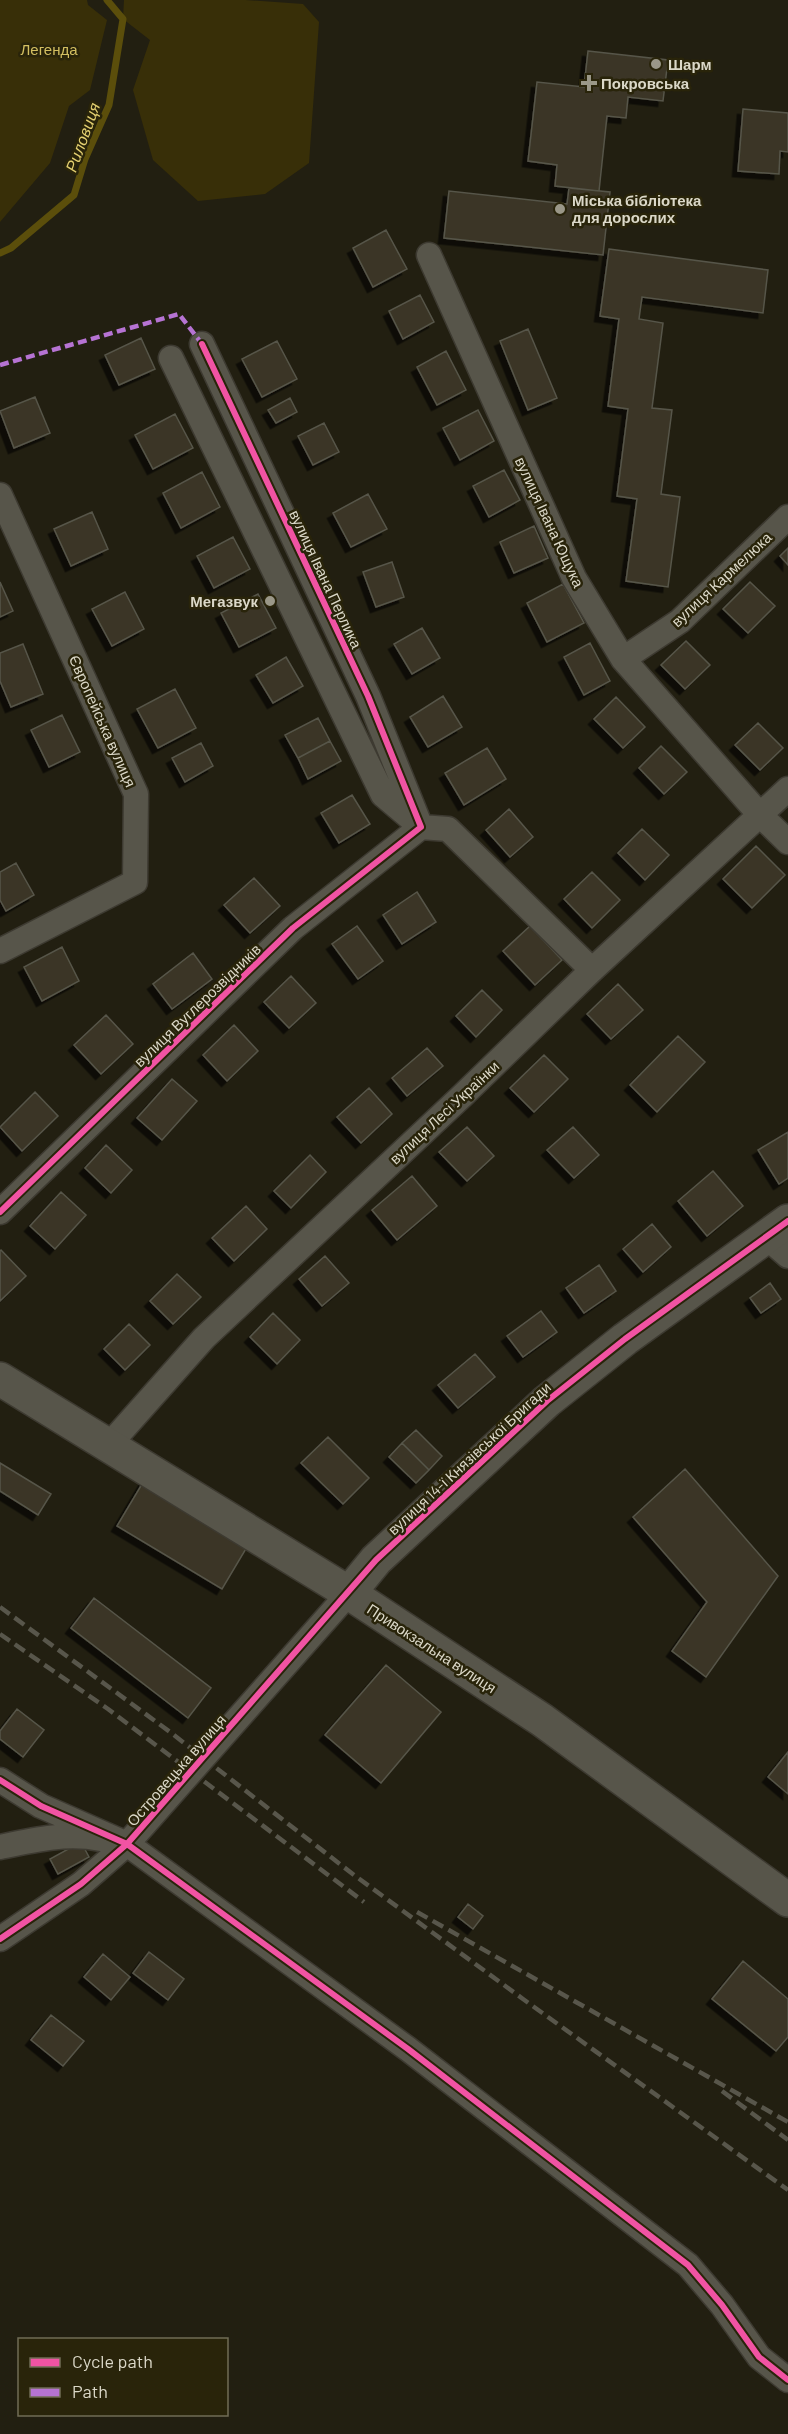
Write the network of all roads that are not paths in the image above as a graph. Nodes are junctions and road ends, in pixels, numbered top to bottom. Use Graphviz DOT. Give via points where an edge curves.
graph roads {
  1 [pos="429,255"];
  2 [pos="202,344"];
  3 [pos="171,358"];
  4 [pos="0,495"];
  5 [pos="788,517"];
  6 [pos="623,659"];
  7 [pos="788,789"];
  8 [pos="760,815"];
  9 [pos="421,827"];
  10 [pos="788,842"];
  11 [pos="0,951"];
  12 [pos="592,970"];
  13 [pos="0,1212"];
  14 [pos="780,1238"];
  15 [pos="0,1379"];
  16 [pos="109,1445"];
  17 [pos="349,1593"];
  18 [pos="0,1780"];
  19 [pos="127,1844"];
  20 [pos="0,1847"];
  21 [pos="788,1900"];
  22 [pos="0,1939"];
  23 [pos="788,2380"];
  1 -- 6 [label="street, вулиця Івана Ющука" via="574,578"];
  2 -- 9 [label="street, вулиця Івана Перлика" via="368,696"];
  3 -- 9 [label="street" via="383,795"];
  4 -- 11 [label="street, Європейська вулиця" via="136,794 135,882"];
  5 -- 6 [label="street, вулиця Кармелюка" via="680,621"];
  6 -- 8 [label="street, вулиця Івана Ющука"];
  7 -- 8 [label="street, вулиця Лесі Українки"];
  8 -- 10 [label="street, вулиця Івана Ющука"];
  8 -- 12 [label="street, вулиця Лесі Українки"];
  9 -- 12 [label="street" via="448,828"];
  9 -- 13 [label="street, вулиця Вуглерозвідників" via="293,928"];
  12 -- 16 [label="street, вулиця Лесі Українки" via="204,1338"];
  14 -- 17 [label="street, вулиця 14-ї Князівської Бригади" via="625,1339 547,1401 376,1560"];
  15 -- 16 [label="street, Привокзальна вулиця"];
  16 -- 17 [label="street, Привокзальна вулиця"];
  17 -- 19 [label="street, Островецька вулиця"];
  17 -- 21 [label="street, Привокзальна вулиця" via="542,1720"];
  18 -- 19 [label="street" via="41,1806"];
  19 -- 20 [label="street, Островецька вулиця" via="82,1835"];
  19 -- 22 [label="street, Островецька вулиця" via="81,1884"];
  19 -- 23 [label="street" via="408,2049 688,2265 723,2305 759,2357"];
}
